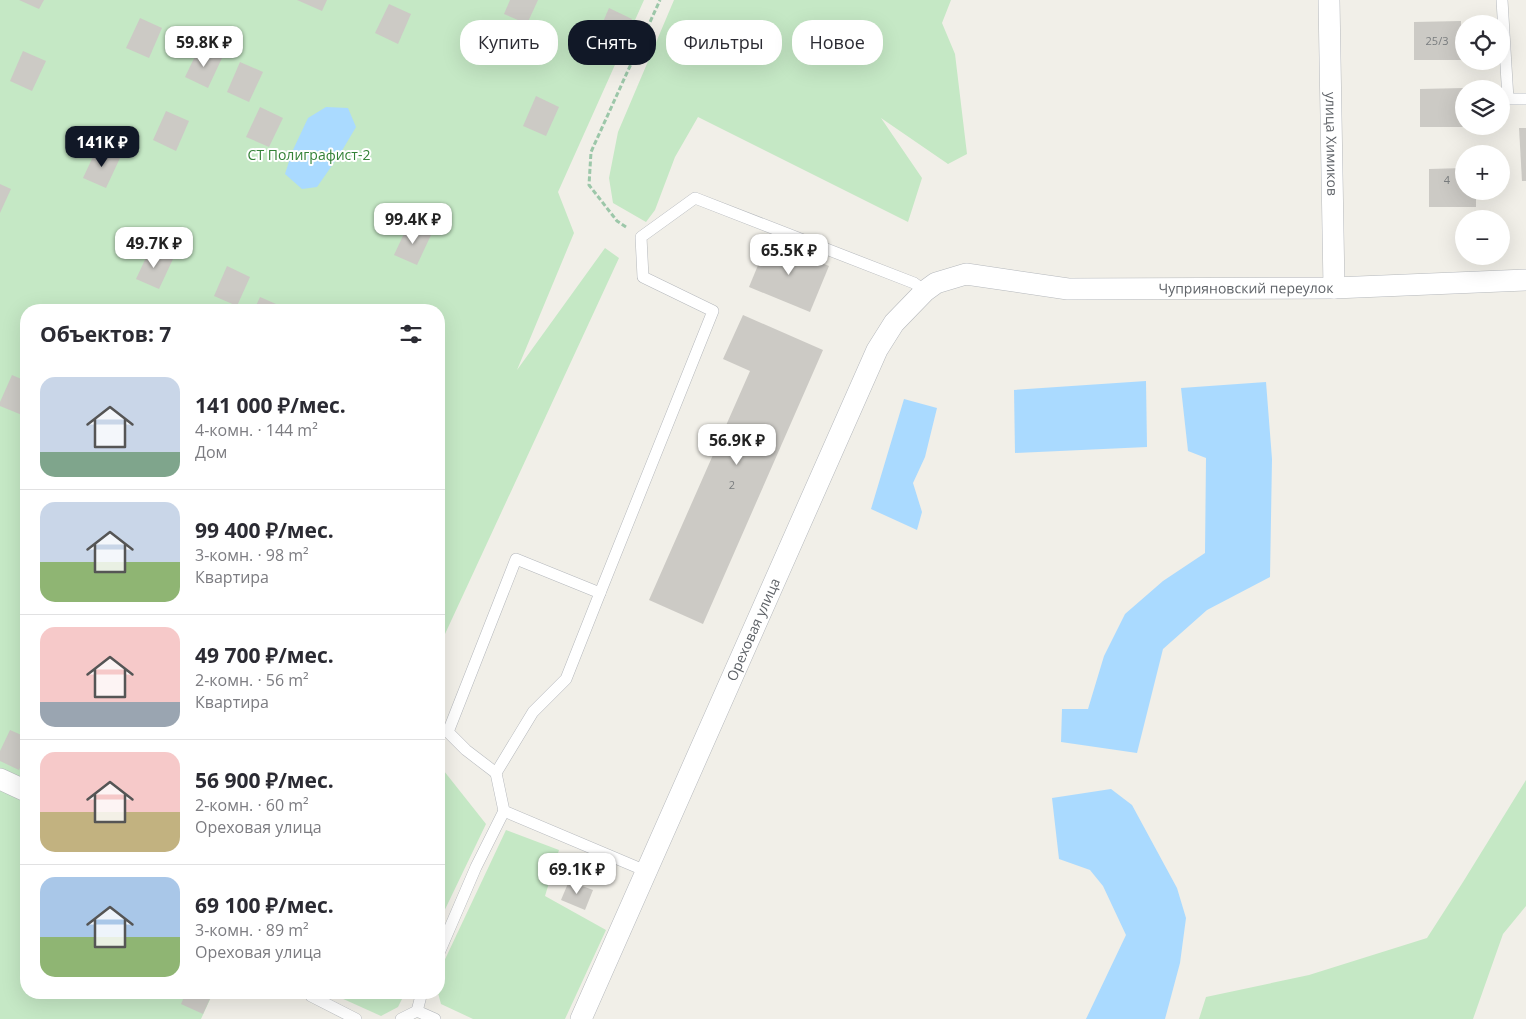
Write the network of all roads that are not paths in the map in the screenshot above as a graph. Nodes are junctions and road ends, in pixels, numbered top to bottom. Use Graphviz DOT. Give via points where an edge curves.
graph roads {
  1 [pos="1329,0"];
  2 [pos="1502,0"];
  3 [pos="1526,99"];
  4 [pos="966,274"];
  5 [pos="1526,280"];
  6 [pos="1334,288"];
  7 [pos="924,291"];
  8 [pos="600,593"];
  9 [pos="496,773"];
  10 [pos="0,779"];
  11 [pos="20,788"];
  12 [pos="504,811"];
  13 [pos="646,871"];
  14 [pos="445,939"];
  15 [pos="317,999"];
  16 [pos="420,999"];
  17 [pos="417,1012"];
  18 [pos="356,1019"];
  19 [pos="401,1019"];
  20 [pos="435,1019"];
  21 [pos="581,1019"];
  1 -- 6 [label="street, улица Химиков"];
  2 -- 3 [label="lane" via="1508,100"];
  4 -- 6 [label="street, Чуприяновский переулок" via="1068,289"];
  4 -- 7 [label="street, Ореховая улица" via="936,282"];
  5 -- 6 [label="street, Чуприяновский переулок"];
  7 -- 8 [label="lane" via="914,282 695,198 642,237 643,277 713,311"];
  7 -- 13 [label="street, Ореховая улица" via="894,323 877,350"];
  8 -- 9 [label="lane" via="566,679 532,712"];
  8 -- 9 [label="lane" via="516,559 448,732"];
  9 -- 12 [label="lane"];
  10 -- 11 [label="street"];
  12 -- 13 [label="lane"];
  12 -- 14 [label="lane"];
  13 -- 21 [label="street, Ореховая улица"];
  15 -- 18 [label="lane"];
  16 -- 17 [label="lane"];
  17 -- 19 [label="lane"];
  17 -- 20 [label="lane"];
}
